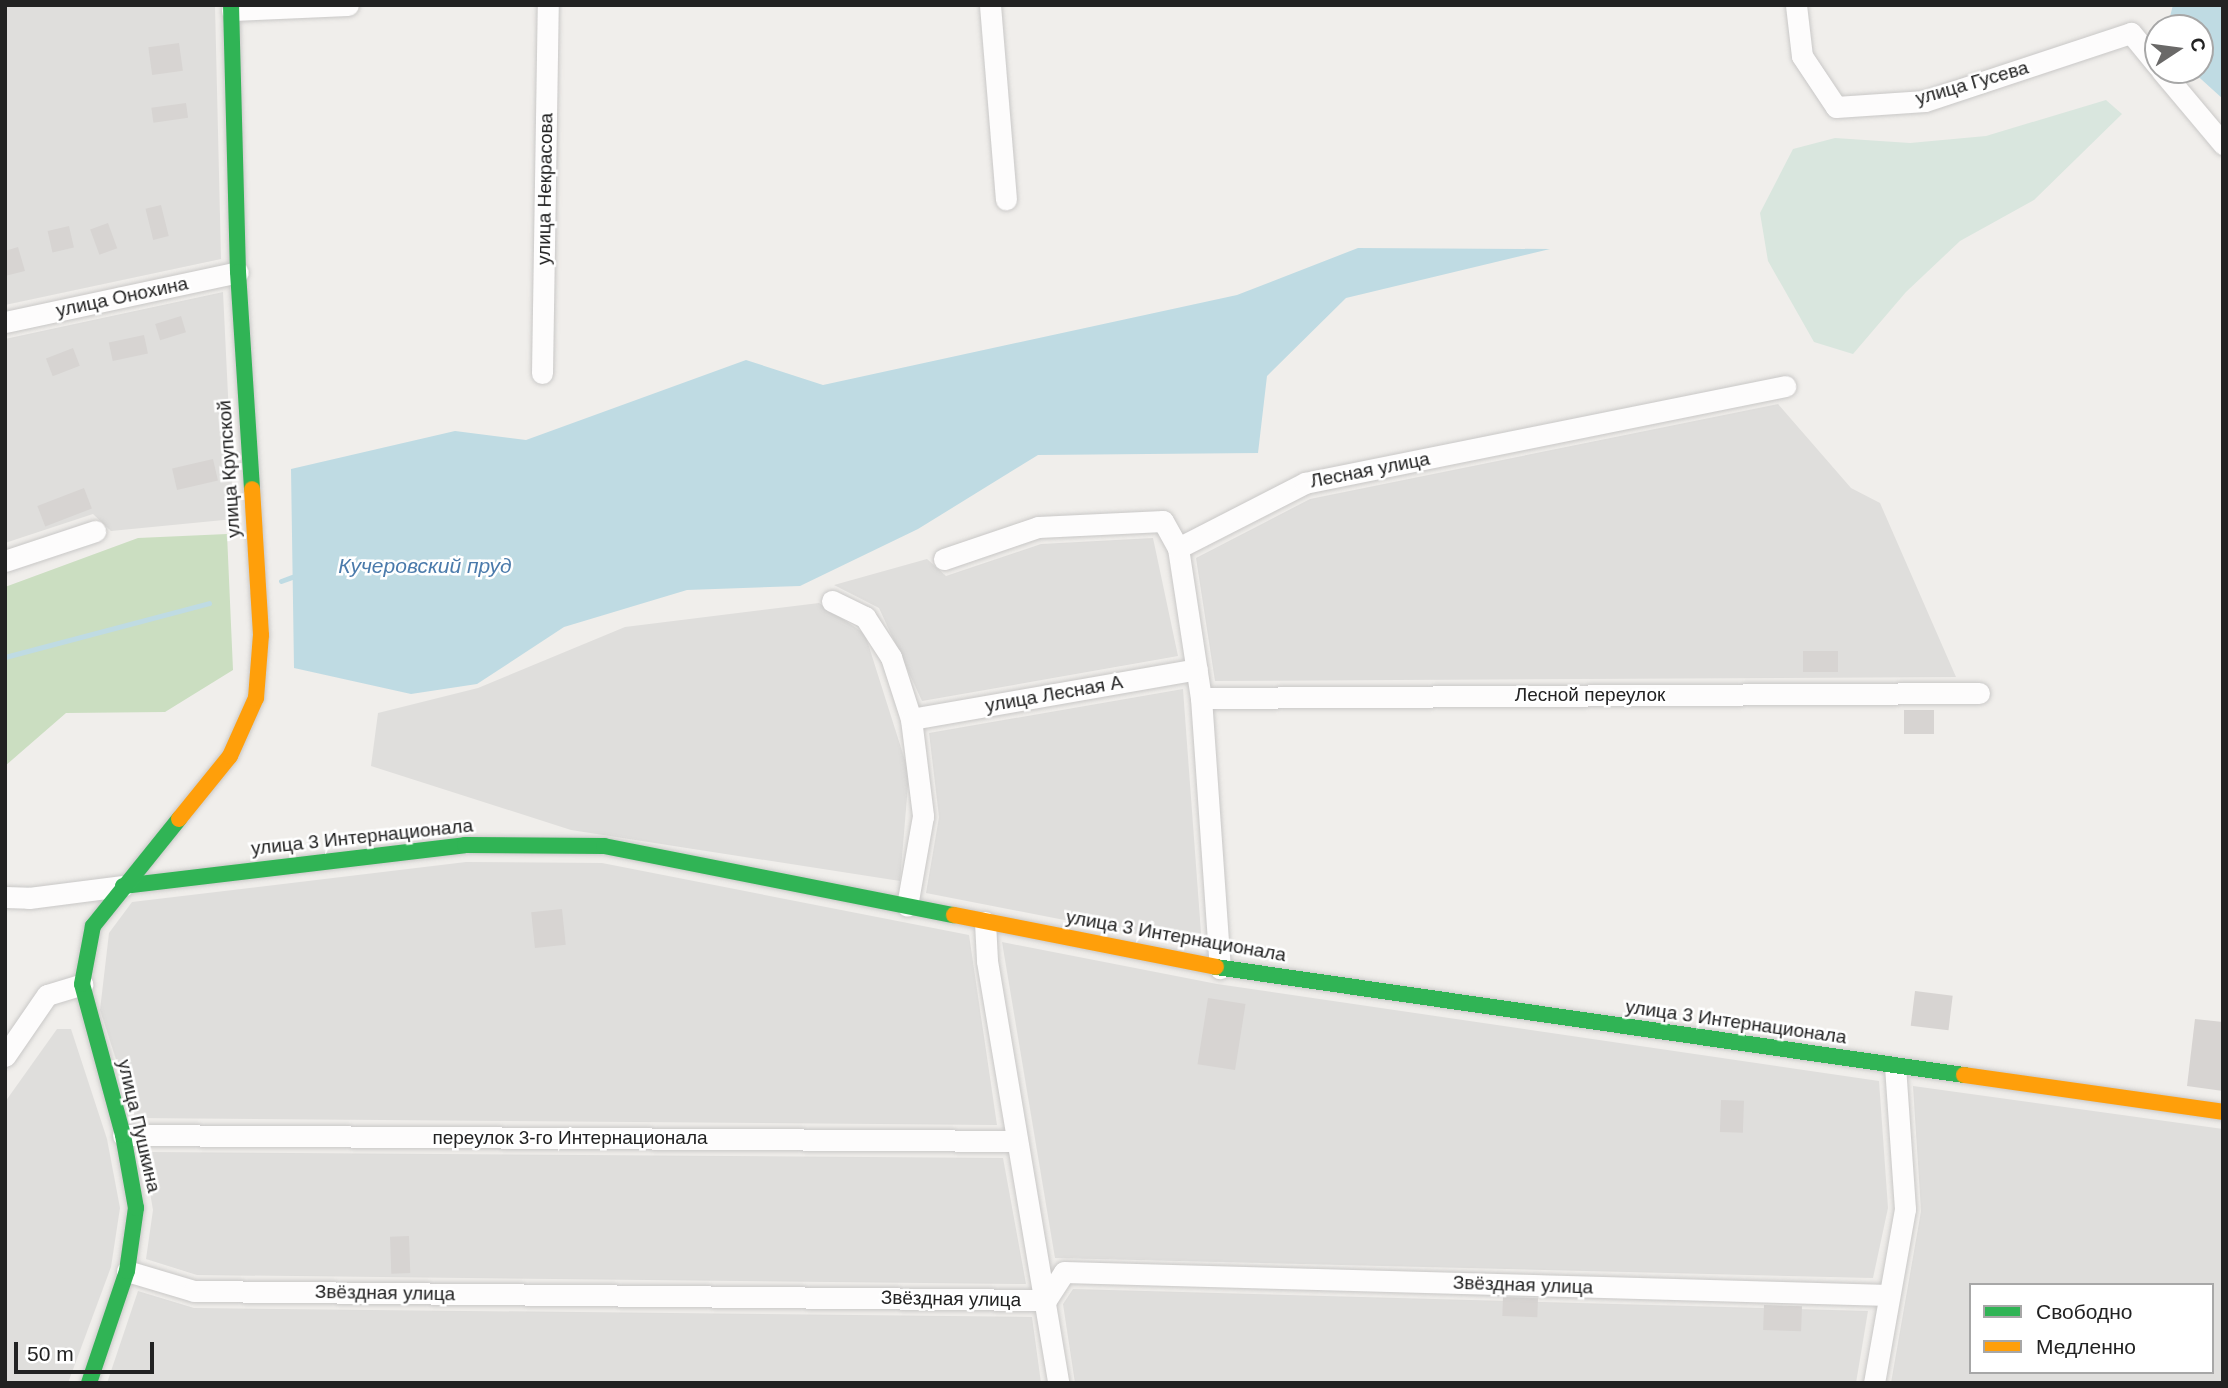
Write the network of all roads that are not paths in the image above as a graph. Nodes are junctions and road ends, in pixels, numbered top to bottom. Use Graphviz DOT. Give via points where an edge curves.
graph roads {
  1 [pos="348,5"];
  2 [pos="548,5"];
  3 [pos="990,5"];
  4 [pos="1796,5"];
  5 [pos="231,7"];
  6 [pos="2144,49"];
  7 [pos="2173,84"];
  8 [pos="2223,145"];
  9 [pos="1006,199"];
  10 [pos="238,272"];
  11 [pos="5,322"];
  12 [pos="542,373"];
  13 [pos="1785,386"];
  14 [pos="95,531"];
  15 [pos="1178,548"];
  16 [pos="944,559"];
  17 [pos="5,561"];
  18 [pos="832,601"];
  19 [pos="1197,669"];
  20 [pos="1979,693"];
  21 [pos="1200,698"];
  22 [pos="911,719"];
  23 [pos="123,886"];
  24 [pos="5,897"];
  25 [pos="907,906"];
  26 [pos="985,922"];
  27 [pos="1220,968"];
  28 [pos="82,984"];
  29 [pos="5,1056"];
  30 [pos="1895,1067"];
  31 [pos="2223,1112"];
  32 [pos="123,1135"];
  33 [pos="1017,1142"];
  34 [pos="127,1271"];
  35 [pos="1889,1295"];
  36 [pos="1046,1300"];
  37 [pos="89,1383"];
  38 [pos="1058,1383"];
  39 [pos="1874,1383"];
  1 -- 5 [label="street"];
  2 -- 12 [label="street, улица Некрасова"];
  3 -- 9 [label="street"];
  4 -- 6 [label="street, улица Гусева" via="1802,56 1836,107 1925,101 2131,33"];
  5 -- 10 [label="street, улица Крупской"];
  7 -- 8 [label="street, улица Гусева"];
  10 -- 11 [label="street, улица Онохина"];
  10 -- 23 [label="street, улица Крупской" via="261,635 256,698 230,756"];
  13 -- 15 [label="street, Лесная улица" via="1305,483"];
  14 -- 17 [label="street"];
  15 -- 16 [label="street" via="1163,521 1038,527"];
  15 -- 19 [label="street"];
  18 -- 22 [label="street" via="865,617 891,656"];
  19 -- 21 [label="street"];
  19 -- 22 [label="street, улица Лесная А"];
  20 -- 21 [label="street, Лесной переулок"];
  21 -- 27 [label="street"];
  22 -- 25 [label="street" via="923,816"];
  23 -- 24 [label="street"];
  23 -- 25 [label="street, улица 3 Интернационала" via="465,845 604,846"];
  23 -- 28 [label="street, улица Пушкина" via="93,926"];
  25 -- 26 [label="street, улица 3 Интернационала"];
  26 -- 27 [label="street, улица 3 Интернационала"];
  26 -- 33 [label="street" via="987,961"];
  27 -- 30 [label="street, улица 3 Интернационала"];
  28 -- 29 [label="street" via="47,995"];
  28 -- 32 [label="street, улица Пушкина"];
  30 -- 31 [label="street, улица 3 Интернационала"];
  30 -- 35 [label="street" via="1905,1209"];
  32 -- 33 [label="street, переулок 3-го Интернационала"];
  32 -- 34 [label="street, улица Пушкина" via="136,1208"];
  33 -- 36 [label="street"];
  34 -- 36 [label="street, Звёздная улица" via="194,1292"];
  34 -- 37 [label="street, улица Пушкина"];
  35 -- 36 [label="street, Звёздная улица" via="1064,1272"];
  35 -- 39 [label="street"];
  36 -- 38 [label="street"];
}
